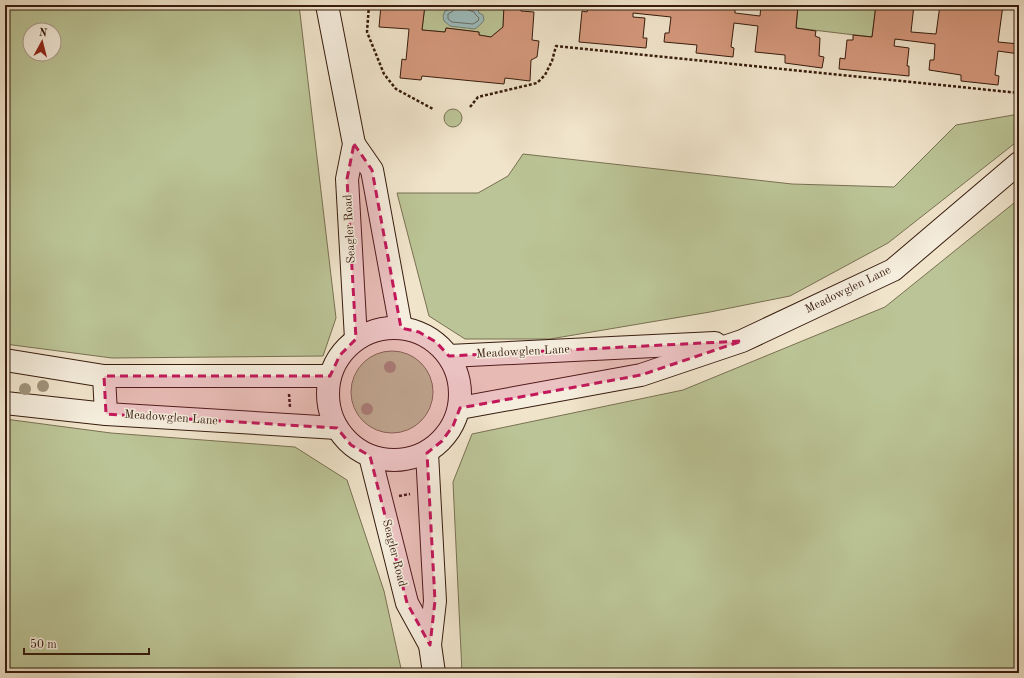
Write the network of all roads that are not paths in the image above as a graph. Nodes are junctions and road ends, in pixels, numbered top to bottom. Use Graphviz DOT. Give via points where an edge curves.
graph roads {
  1 [pos="327,5"];
  2 [pos="354,144"];
  3 [pos="1019,163"];
  4 [pos="401,328"];
  5 [pos="356,339"];
  6 [pos="742,342"];
  7 [pos="449,356"];
  8 [pos="5,360"];
  9 [pos="104,376"];
  10 [pos="330,376"];
  11 [pos="5,403"];
  12 [pos="460,408"];
  13 [pos="106,414"];
  14 [pos="337,428"];
  15 [pos="427,453"];
  16 [pos="370,456"];
  17 [pos="430,645"];
  18 [pos="434,673"];
  1 -- 2 [label="street, Seagler Road"];
  2 -- 4 [label="street, Seagler Road" via="372,170"];
  2 -- 5 [label="street, Seagler Road" via="347,179"];
  3 -- 6 [label="street, Meadowglen Lane" via="893,270"];
  4 -- 5 [label="street" via="385,328"];
  4 -- 7 [label="street" via="419,332 436,342"];
  5 -- 10 [label="street" via="340,355"];
  6 -- 7 [label="street, Meadowglen Lane"];
  6 -- 12 [label="street, Meadowglen Lane" via="641,375"];
  7 -- 12 [label="street" via="457,372 461,390"];
  8 -- 9 [label="street"];
  9 -- 10 [label="street"];
  9 -- 13 [label="street"];
  10 -- 14 [label="street" via="327,394 330,412"];
  11 -- 13 [label="street, Meadowglen Lane"];
  12 -- 15 [label="street" via="446,436"];
  13 -- 14 [label="street, Meadowglen Lane"];
  14 -- 16 [label="street" via="351,445"];
  15 -- 16 [label="street" via="408,460 389,461"];
  15 -- 17 [label="street, Seagler Road" via="435,601"];
  16 -- 17 [label="street, Seagler Road" via="407,603"];
  17 -- 18 [label="street, Seagler Road"];
}
